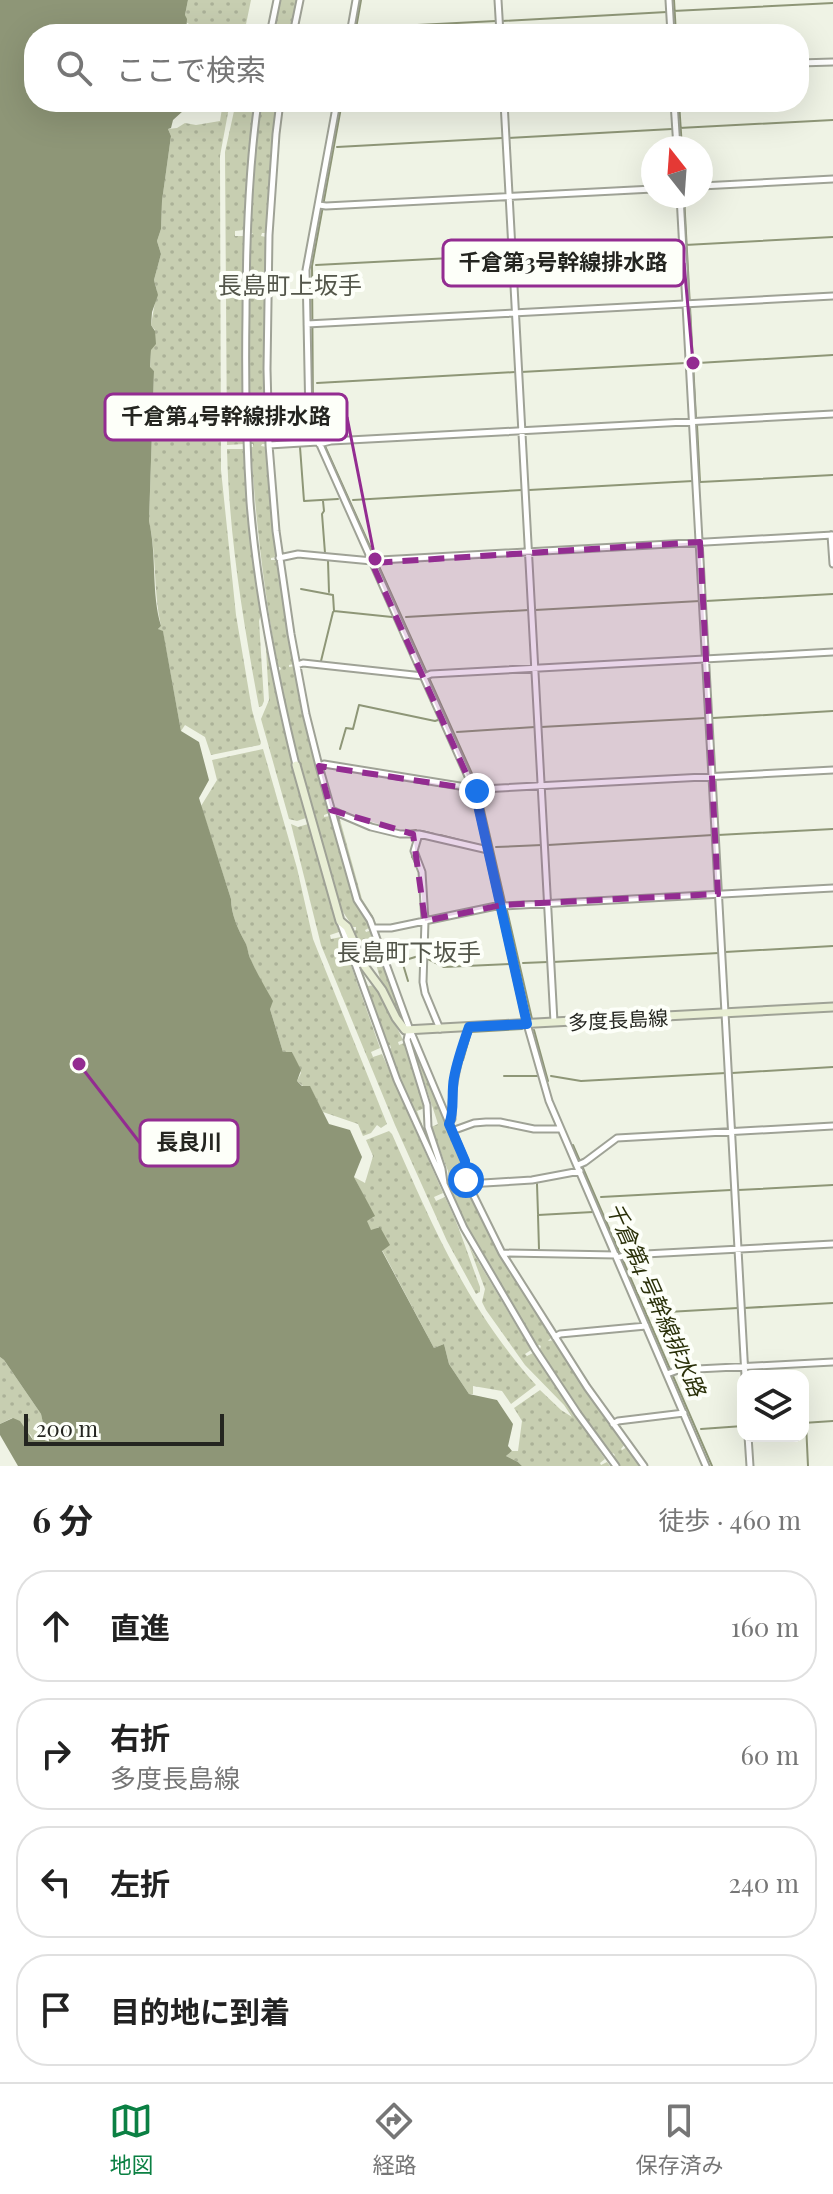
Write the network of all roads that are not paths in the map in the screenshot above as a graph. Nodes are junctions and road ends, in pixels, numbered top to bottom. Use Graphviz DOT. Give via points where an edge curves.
graph roads {
  1 [pos="277,0"];
  2 [pos="300,0"];
  3 [pos="356,0"];
  4 [pos="498,0"];
  5 [pos="669,0"];
  6 [pos="272,24"];
  7 [pos="295,24"];
  8 [pos="352,24"];
  9 [pos="499,24"];
  10 [pos="670,24"];
  11 [pos="833,62"];
  12 [pos="809,63"];
  13 [pos="257,112"];
  14 [pos="279,112"];
  15 [pos="335,112"];
  16 [pos="505,112"];
  17 [pos="675,112"];
  18 [pos="676,136"];
  19 [pos="833,179"];
  20 [pos="713,185"];
  21 [pos="641,190"];
  22 [pos="509,196"];
  23 [pos="321,205"];
  24 [pos="681,208"];
  25 [pos="833,296"];
  26 [pos="689,304"];
  27 [pos="515,313"];
  28 [pos="311,324"];
  29 [pos="833,414"];
  30 [pos="695,421"];
  31 [pos="522,431"];
  32 [pos="321,443"];
  33 [pos="269,445"];
  34 [pos="832,535"];
  35 [pos="700,542"];
  36 [pos="528,551"];
  37 [pos="279,558"];
  38 [pos="375,561"];
  39 [pos="833,564"];
  40 [pos="833,652"];
  41 [pos="706,659"];
  42 [pos="297,665"];
  43 [pos="535,669"];
  44 [pos="426,676"];
  45 [pos="296,765"];
  46 [pos="319,766"];
  47 [pos="833,770"];
  48 [pos="712,776"];
  49 [pos="541,786"];
  50 [pos="477,790"];
  51 [pos="331,810"];
  52 [pos="419,834"];
  53 [pos="488,850"];
  54 [pos="833,888"];
  55 [pos="718,894"];
  56 [pos="548,903"];
  57 [pos="504,906"];
  58 [pos="340,921"];
  59 [pos="425,921"];
  60 [pos="373,928"];
  61 [pos="833,1007"];
  62 [pos="725,1013"];
  63 [pos="554,1022"];
  64 [pos="527,1024"];
  65 [pos="469,1027"];
  66 [pos="440,1029"];
  67 [pos="410,1030"];
  68 [pos="833,1126"];
  69 [pos="450,1128"];
  70 [pos="561,1129"];
  71 [pos="732,1132"];
  72 [pos="581,1166"];
  73 [pos="468,1184"];
  74 [pos="445,1188"];
  75 [pos="833,1244"];
  76 [pos="737,1249"];
  77 [pos="502,1253"];
  78 [pos="617,1257"];
  79 [pos="646,1326"];
  80 [pos="555,1337"];
  81 [pos="833,1362"];
  82 [pos="744,1367"];
  83 [pos="744,1370"];
  84 [pos="670,1373"];
  85 [pos="684,1413"];
  86 [pos="613,1424"];
  87 [pos="748,1442"];
  88 [pos="616,1466"];
  89 [pos="644,1466"];
  90 [pos="706,1466"];
  91 [pos="750,1466"];
  1 -- 6 [label="street"];
  2 -- 7 [label="street"];
  3 -- 8 [label="street"];
  4 -- 9 [label="street"];
  5 -- 10 [label="street"];
  11 -- 12 [label="street"];
  13 -- 45 [label="street" via="247,234 250,504 270,644"];
  14 -- 33 [label="street" via="269,235"];
  15 -- 23 [label="street"];
  16 -- 22 [label="street"];
  17 -- 18 [label="street"];
  19 -- 20 [label="street"];
  21 -- 22 [label="street"];
  22 -- 23 [label="street"];
  22 -- 27 [label="street"];
  23 -- 28 [label="street" via="306,270"];
  24 -- 26 [label="street"];
  25 -- 26 [label="street"];
  26 -- 27 [label="street"];
  26 -- 30 [label="street"];
  27 -- 28 [label="street"];
  27 -- 31 [label="street"];
  28 -- 32 [label="street" via="309,416"];
  29 -- 30 [label="street"];
  30 -- 31 [label="street"];
  30 -- 35 [label="street"];
  31 -- 32 [label="street"];
  31 -- 36 [label="street"];
  32 -- 33 [label="street"];
  32 -- 38 [label="street"];
  33 -- 37 [label="street"];
  34 -- 35 [label="street"];
  34 -- 39 [label="street"];
  35 -- 36 [label="street"];
  35 -- 41 [label="street"];
  36 -- 38 [label="street"];
  36 -- 43 [label="street"];
  37 -- 38 [label="street" via="298,554"];
  37 -- 42 [label="street"];
  38 -- 44 [label="street"];
  40 -- 41 [label="street"];
  41 -- 43 [label="street"];
  41 -- 48 [label="street"];
  42 -- 44 [label="street"];
  42 -- 46 [label="street"];
  43 -- 44 [label="street"];
  43 -- 49 [label="street"];
  44 -- 50 [label="street"];
  45 -- 58 [label="main road"];
  46 -- 50 [label="street"];
  46 -- 51 [label="street"];
  47 -- 48 [label="street"];
  48 -- 49 [label="street"];
  48 -- 55 [label="street"];
  49 -- 50 [label="street"];
  49 -- 56 [label="street"];
  50 -- 53 [label="street"];
  51 -- 52 [label="street" via="371,827"];
  51 -- 60 [label="street" via="357,900"];
  52 -- 53 [label="street"];
  52 -- 59 [label="street" via="414,855 422,872"];
  53 -- 57 [label="street"];
  54 -- 55 [label="street"];
  55 -- 56 [label="street"];
  55 -- 62 [label="street"];
  56 -- 57 [label="street"];
  56 -- 63 [label="street"];
  57 -- 59 [label="street"];
  57 -- 64 [label="street"];
  58 -- 67 [label="main road" via="402,1027"];
  58 -- 74 [label="street" via="388,1057"];
  59 -- 60 [label="street"];
  59 -- 66 [label="street" via="423,982"];
  60 -- 67 [label="street"];
  61 -- 62 [label="main road, 多度長島線"];
  62 -- 63 [label="main road, 多度長島線"];
  62 -- 71 [label="street"];
  63 -- 64 [label="main road, 多度長島線"];
  64 -- 65 [label="main road, 多度長島線"];
  64 -- 70 [label="street"];
  65 -- 66 [label="main road, 多度長島線"];
  65 -- 69 [label="street" via="456,1067"];
  66 -- 67 [label="main road, 多度長島線"];
  67 -- 69 [label="street"];
  67 -- 74 [label="street" via="407,1040"];
  68 -- 71 [label="street"];
  69 -- 70 [label="street" via="500,1122"];
  69 -- 73 [label="street" via="465,1161"];
  70 -- 72 [label="street"];
  71 -- 72 [label="street" via="617,1138"];
  71 -- 76 [label="street"];
  72 -- 73 [label="street" via="532,1180"];
  72 -- 78 [label="street"];
  73 -- 77 [label="street"];
  74 -- 88 [label="street" via="520,1325"];
  75 -- 76 [label="street"];
  76 -- 78 [label="street"];
  76 -- 82 [label="street"];
  77 -- 78 [label="street"];
  77 -- 80 [label="street"];
  78 -- 79 [label="street"];
  79 -- 80 [label="street"];
  79 -- 84 [label="street"];
  80 -- 86 [label="street"];
  81 -- 82 [label="street"];
  82 -- 83 [label="street"];
  82 -- 84 [label="street"];
  84 -- 85 [label="street"];
  85 -- 86 [label="street"];
  85 -- 90 [label="street"];
  86 -- 89 [label="street"];
  87 -- 91 [label="street"];
}
